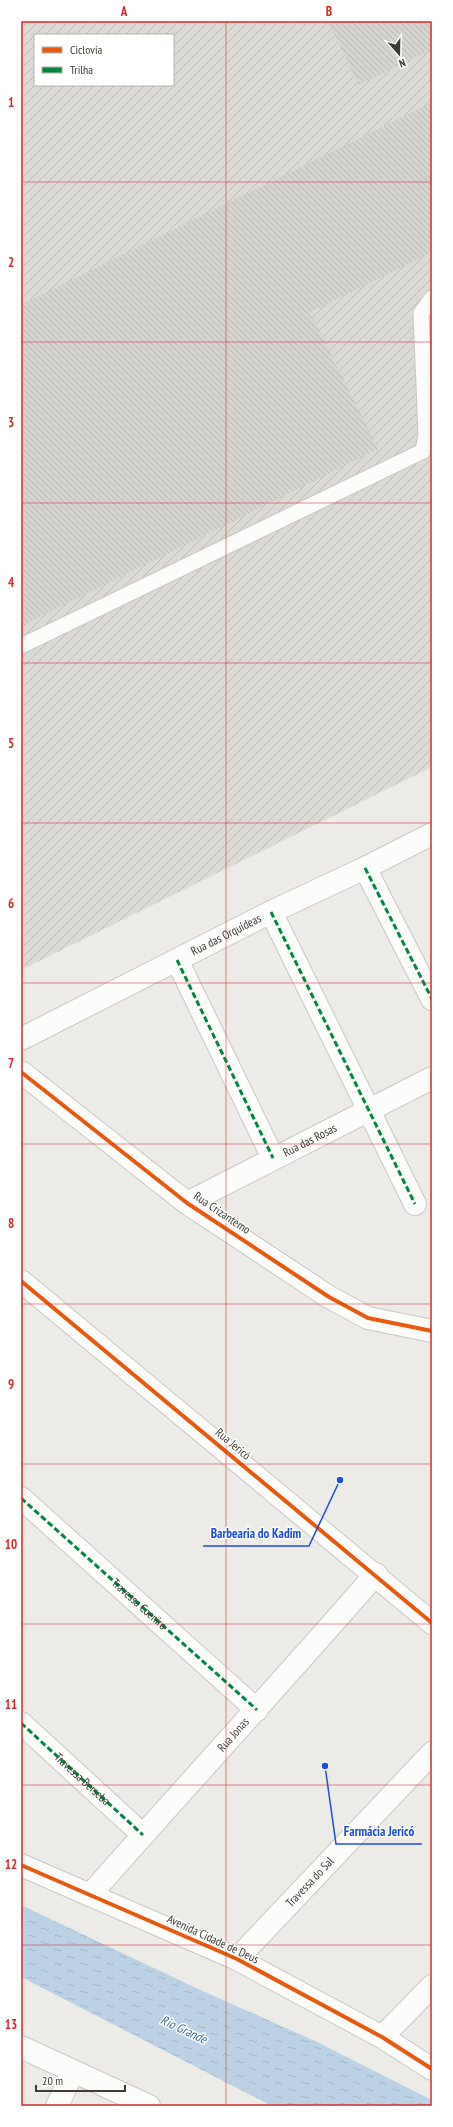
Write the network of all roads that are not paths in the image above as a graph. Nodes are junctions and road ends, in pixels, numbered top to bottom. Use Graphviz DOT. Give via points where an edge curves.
graph roads {
  1 [pos="432,298"];
  2 [pos="21,646"];
  3 [pos="432,834"];
  4 [pos="365,868"];
  5 [pos="271,912"];
  6 [pos="177,960"];
  7 [pos="432,999"];
  8 [pos="21,1039"];
  9 [pos="21,1072"];
  10 [pos="432,1078"];
  11 [pos="369,1110"];
  12 [pos="273,1158"];
  13 [pos="187,1203"];
  14 [pos="415,1204"];
  15 [pos="21,1281"];
  16 [pos="432,1331"];
  17 [pos="21,1498"];
  18 [pos="376,1574"];
  19 [pos="432,1623"];
  20 [pos="257,1710"];
  21 [pos="21,1724"];
  22 [pos="432,1753"];
  23 [pos="143,1835"];
  24 [pos="21,1864"];
  25 [pos="90,1895"];
  26 [pos="237,1959"];
  27 [pos="432,1986"];
  28 [pos="382,2037"];
  29 [pos="21,2047"];
  30 [pos="432,2069"];
  31 [pos="74,2072"];
  32 [pos="57,2106"];
  33 [pos="149,2106"];
  1 -- 2 [label="lane" via="421,312 426,438 423,451"];
  3 -- 4 [label="street, Rua das Orquídeas"];
  4 -- 5 [label="street, Rua das Orquídeas"];
  4 -- 7 [label="street"];
  5 -- 6 [label="street, Rua das Orquídeas"];
  5 -- 11 [label="street"];
  6 -- 8 [label="street, Rua das Orquídeas"];
  6 -- 12 [label="street"];
  9 -- 13 [label="street, Rua Crizantemo"];
  10 -- 11 [label="street, Rua das Rosas"];
  11 -- 12 [label="street, Rua das Rosas"];
  11 -- 14 [label="street"];
  12 -- 13 [label="street, Rua das Rosas"];
  13 -- 16 [label="street, Rua Crizantemo" via="329,1297 368,1318"];
  15 -- 18 [label="street, Rua Jericó"];
  17 -- 20 [label="street, Travessa Coeniro"];
  18 -- 19 [label="street, Rua Jericó"];
  18 -- 20 [label="street, Rua Jonas"];
  20 -- 23 [label="street, Rua Jonas"];
  21 -- 23 [label="street, Travessa Berseba"];
  22 -- 26 [label="street, Travessa do Sal"];
  23 -- 25 [label="street, Rua Jonas"];
  24 -- 25 [label="street, Avenida Cidade de Deus"];
  25 -- 26 [label="street, Avenida Cidade de Deus"];
  26 -- 28 [label="street, Avenida Cidade de Deus"];
  27 -- 28 [label="street"];
  28 -- 30 [label="street, Avenida Cidade de Deus"];
  29 -- 31 [label="street"];
  31 -- 32 [label="street"];
  31 -- 33 [label="street"];
}
